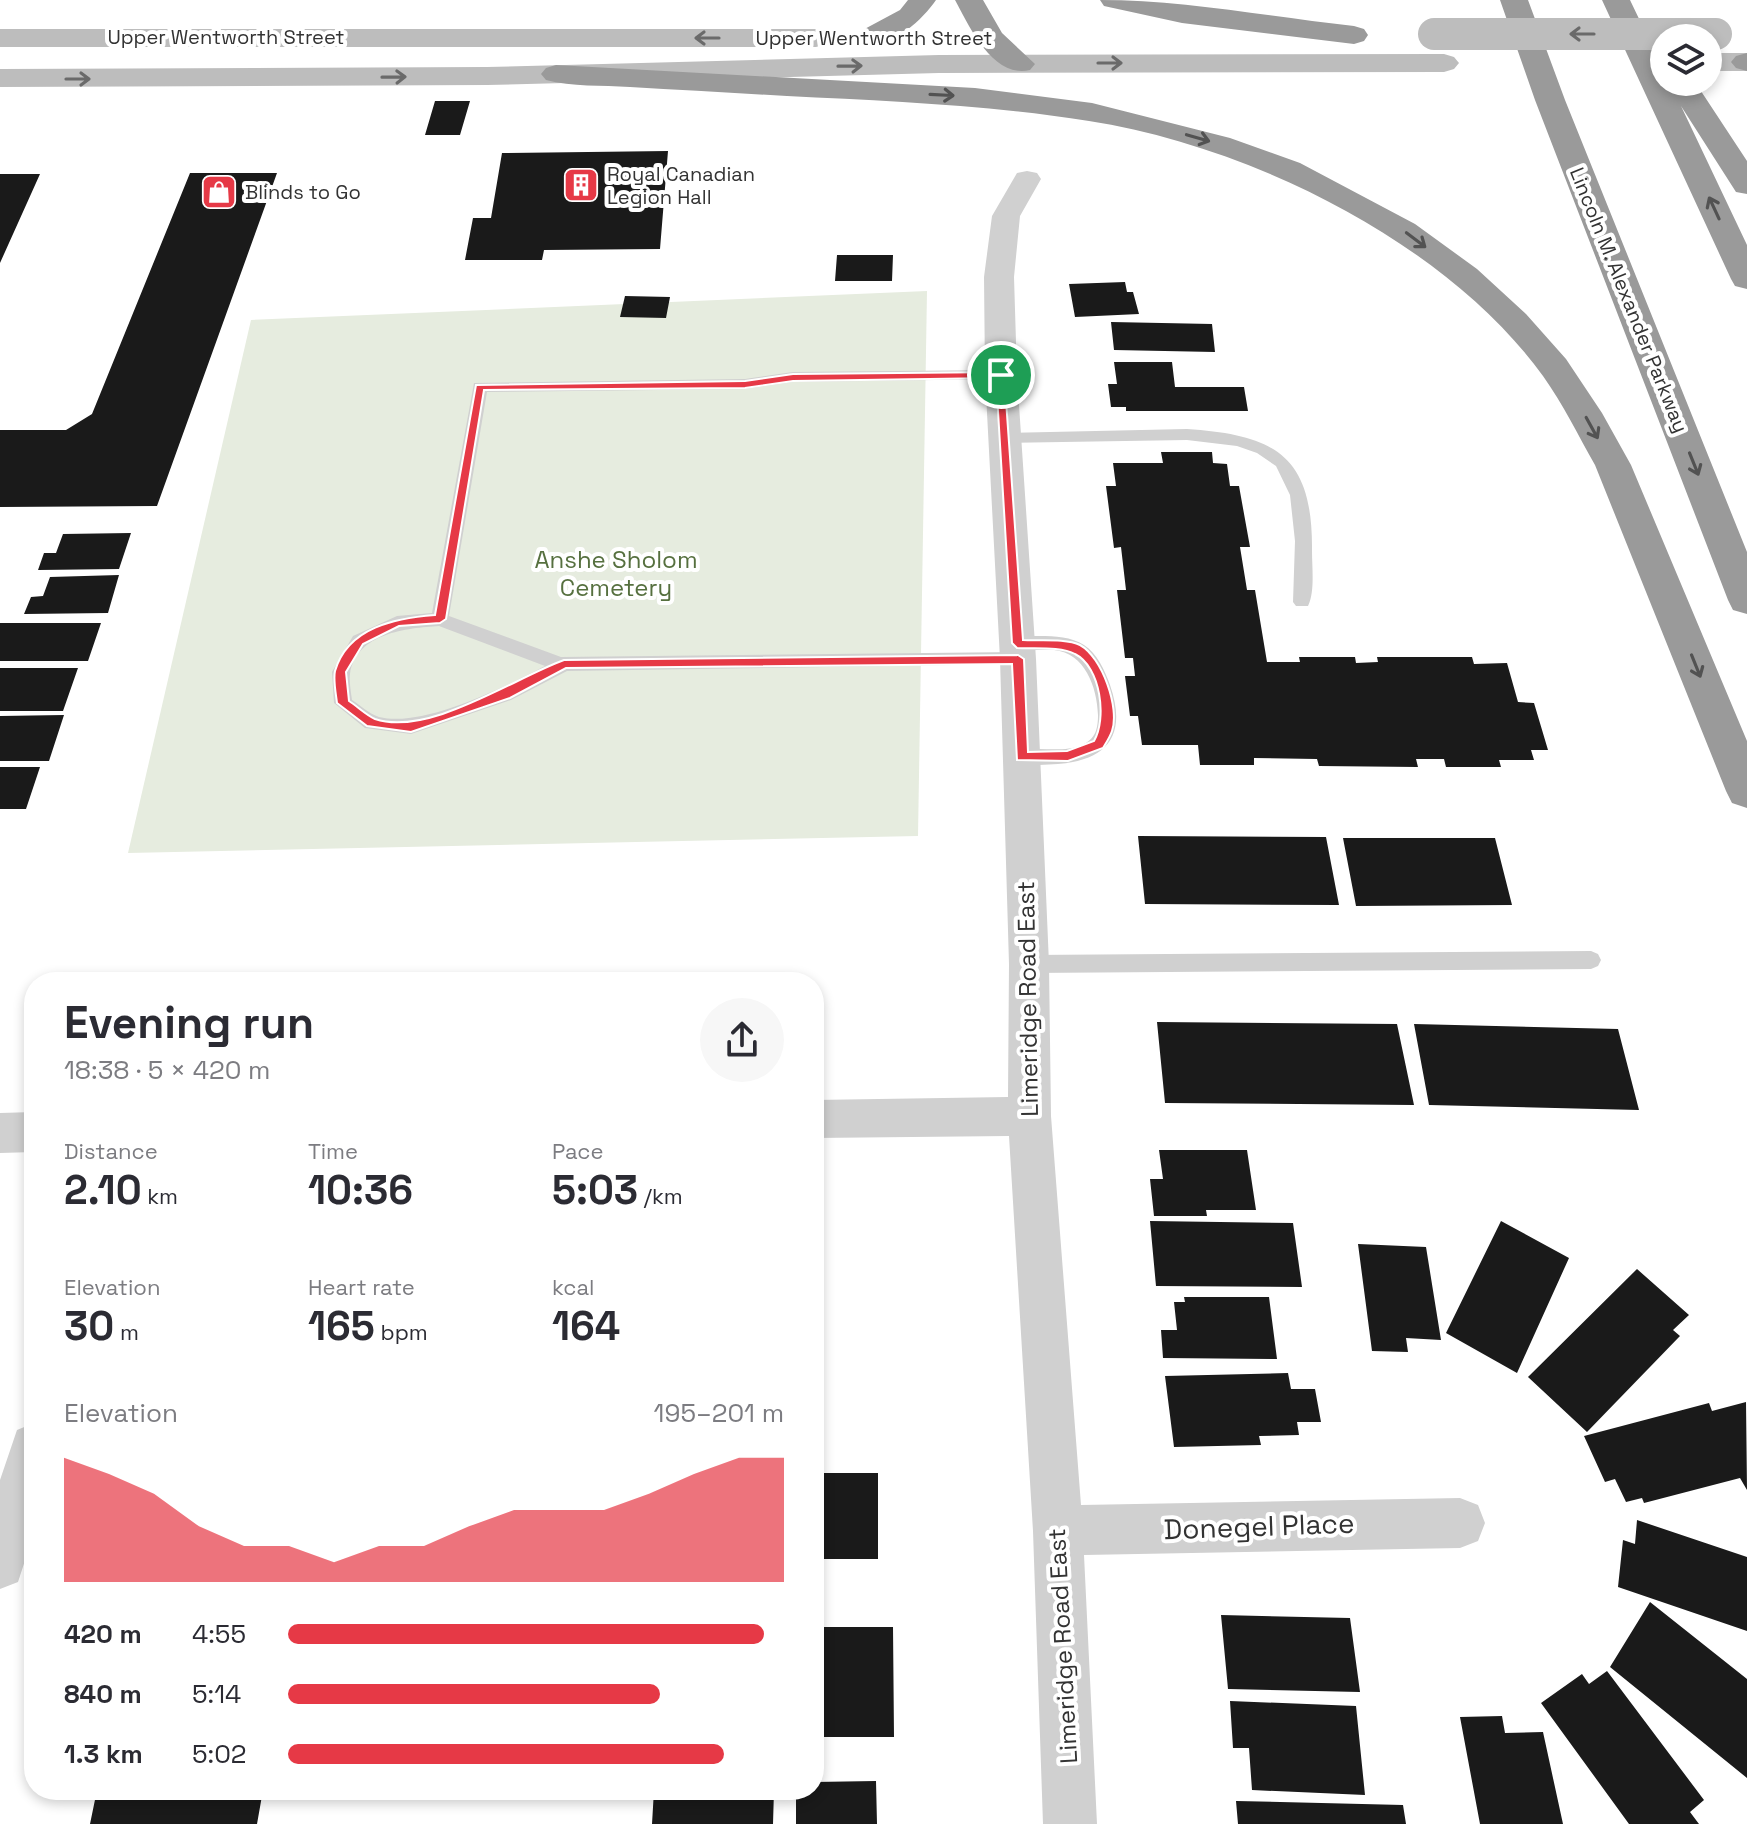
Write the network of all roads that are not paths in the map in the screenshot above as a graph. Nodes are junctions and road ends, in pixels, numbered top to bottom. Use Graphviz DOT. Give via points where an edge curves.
graph roads {
  1 [pos="922,0"];
  2 [pos="969,0"];
  3 [pos="1114,0"];
  4 [pos="1487,0"];
  5 [pos="1514,0"];
  6 [pos="1616,0"];
  7 [pos="1625,0"];
  8 [pos="1394,34"];
  9 [pos="1747,34"];
  10 [pos="550,37"];
  11 [pos="0,38"];
  12 [pos="34,38"];
  13 [pos="869,38"];
  14 [pos="990,38"];
  15 [pos="1650,38"];
  16 [pos="1650,61"];
  17 [pos="1507,62"];
  18 [pos="1570,62"];
  19 [pos="1617,62"];
  20 [pos="1476,63"];
  21 [pos="1020,64"];
  22 [pos="556,74"];
  23 [pos="0,78"];
  24 [pos="297,78"];
  25 [pos="122,79"];
  26 [pos="1689,96"];
  27 [pos="1550,100"];
  28 [pos="1027,179"];
  29 [pos="1747,185"];
  30 [pos="1747,279"];
  31 [pos="1001,375"];
  32 [pos="1005,438"];
  33 [pos="1747,600"];
  34 [pos="1302,602"];
  35 [pos="440,619"];
  36 [pos="1018,651"];
  37 [pos="564,664"];
  38 [pos="1022,757"];
  39 [pos="1747,791"];
  40 [pos="1591,960"];
  41 [pos="1029,964"];
  42 [pos="1029,1116"];
  43 [pos="824,1119"];
  44 [pos="24,1132"];
  45 [pos="0,1133"];
  46 [pos="24,1481"];
  47 [pos="1460,1523"];
  48 [pos="1058,1531"];
  49 [pos="0,1564"];
  50 [pos="1070,1824"];
  1 -- 13 [label="highway" via="910,16"];
  2 -- 14 [label="highway"];
  3 -- 8 [label="highway" via="1182,15"];
  4 -- 27 [label="highway"];
  5 -- 27 [label="highway, Lincoln M. Alexander Parkway"];
  30 -- 6 [label="highway, one-way"];
  7 -- 15 [label="highway"];
  9 -- 8 [label="main road, Upper Wentworth Street, one-way, bridge"];
  8 -- 14 [label="main road, Upper Wentworth Street"];
  10 -- 12 [label="main road, Upper Wentworth Street"];
  13 -- 10 [label="main road, Upper Wentworth Street, one-way"];
  10 -- 24 [label="main road" via="374,57"];
  11 -- 12 [label="main road, Upper Wentworth Street"];
  12 -- 25 [label="main road" via="103,56"];
  13 -- 14 [label="main road, Upper Wentworth Street"];
  14 -- 21 [label="highway"];
  16 -- 19 [label="main road"];
  17 -- 18 [label="main road"];
  21 -- 20 [label="main road, Upper Wentworth Street, one-way"];
  22 -- 21 [label="main road, Upper Wentworth Street, one-way"];
  24 -- 22 [label="main road, Upper Wentworth Street, one-way"];
  22 -- 39 [label="highway, one-way" via="975,97 1092,112 1152,124 1289,170 1404,231 1465,276 1514,322 1554,367 1584,413 1613,465"];
  23 -- 25 [label="main road, Upper Wentworth Street, one-way"];
  24 -- 25 [label="main road, Upper Wentworth Street"];
  26 -- 29 [label="highway"];
  27 -- 33 [label="highway, Lincoln M. Alexander Parkway, one-way"];
  28 -- 31 [label="street, Limeridge Road East" via="1006,216 999,277"];
  31 -- 32 [label="street, Limeridge Road East"];
  31 -- 35 [label="lane" via="480,387"];
  32 -- 34 [label="lane" via="1203,435 1261,448 1294,479 1303,527"];
  32 -- 36 [label="street, Limeridge Road East"];
  35 -- 37 [label="lane"];
  35 -- 37 [label="lane" via="397,622 359,641 341,672 343,703 372,723 411,727 505,695"];
  36 -- 37 [label="lane"];
  36 -- 38 [label="street, Limeridge Road East"];
  36 -- 38 [label="lane" via="1075,648 1088,657 1101,677 1108,720 1099,745 1068,756"];
  38 -- 41 [label="street, Limeridge Road East"];
  40 -- 41 [label="lane"];
  41 -- 42 [label="street, Limeridge Road East"];
  42 -- 43 [label="street"];
  42 -- 48 [label="street, Limeridge Road East"];
  44 -- 45 [label="street"];
  46 -- 49 [label="street"];
  47 -- 48 [label="street, Donegel Place"];
  48 -- 50 [label="street, Limeridge Road East"];
}
